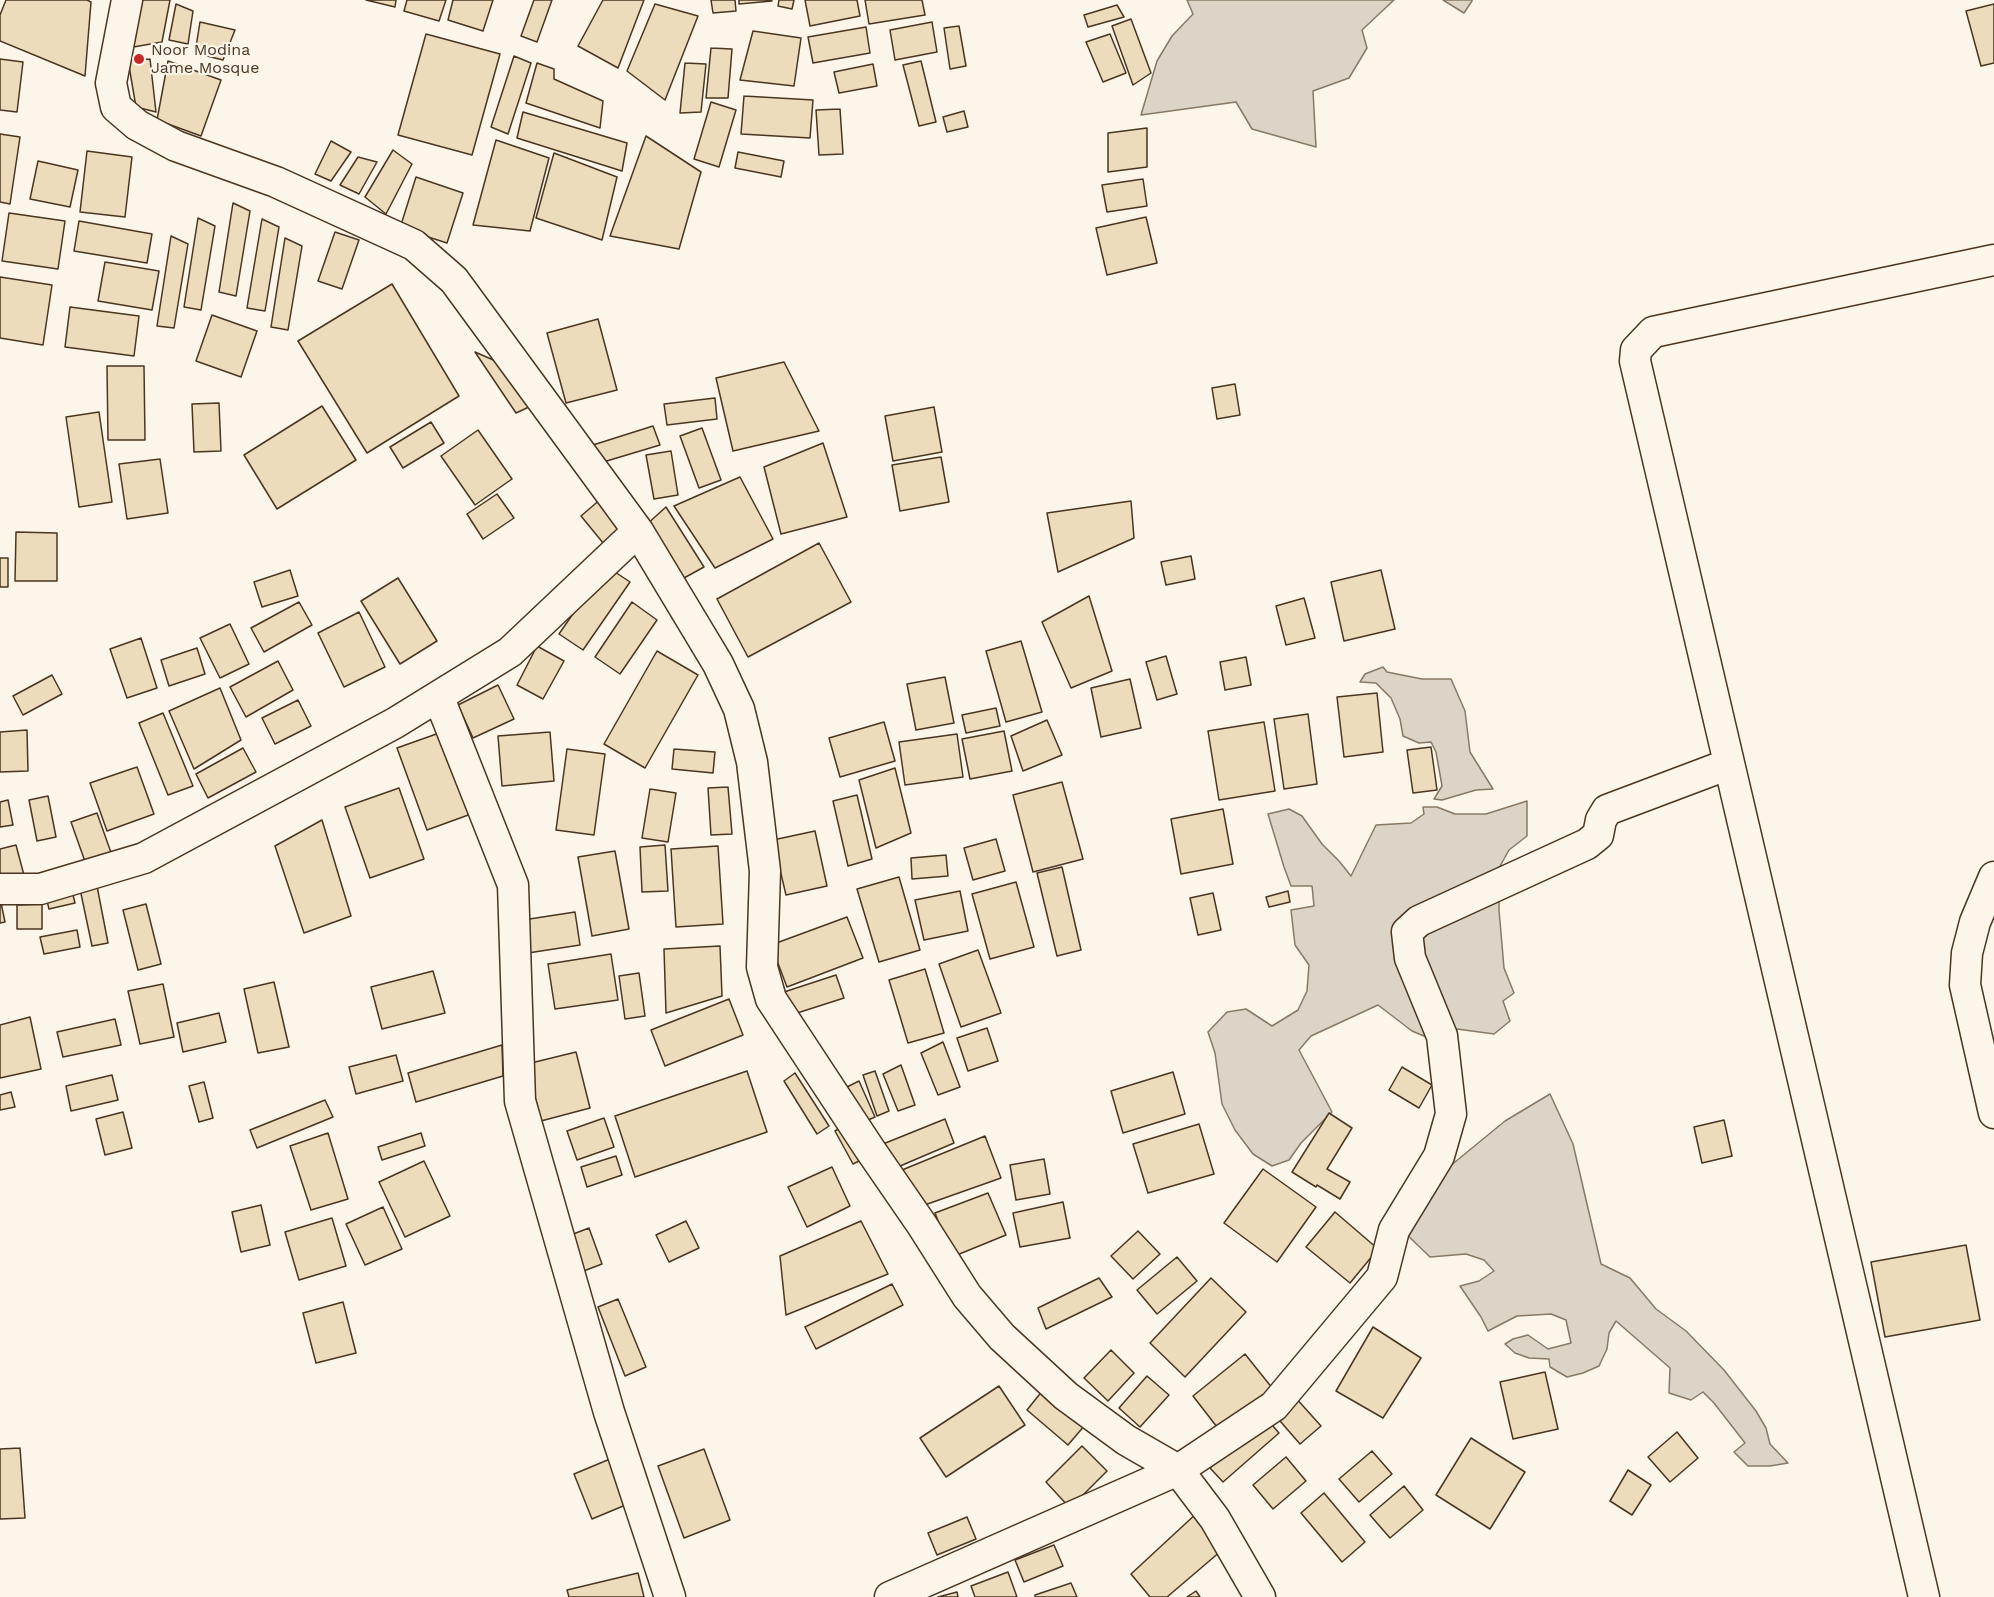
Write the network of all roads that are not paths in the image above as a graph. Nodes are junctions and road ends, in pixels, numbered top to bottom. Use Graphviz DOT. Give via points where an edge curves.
graph roads {
  1 [pos="127,0"];
  2 [pos="1994,260"];
  3 [pos="638,531"];
  4 [pos="439,698"];
  5 [pos="1729,764"];
  6 [pos="1994,877"];
  7 [pos="0,889"];
  8 [pos="1994,1113"];
  9 [pos="1178,1470"];
  10 [pos="670,1597"];
  11 [pos="890,1597"];
  12 [pos="1260,1597"];
  13 [pos="1923,1597"];
  1 -- 3 [label="street" via="111,82 116,106 137,125 176,147 276,182 414,245 454,280"];
  2 -- 5 [label="street" via="1653,332 1636,350 1635,361"];
  3 -- 4 [label="street" via="510,652"];
  3 -- 9 [label="street" via="718,664 739,709 752,762 765,871 762,968 771,999 967,1296 1002,1337 1066,1396 1126,1440"];
  4 -- 7 [label="street" via="144,858 40,888"];
  4 -- 10 [label="street" via="513,885 520,1101 609,1412"];
  5 -- 9 [label="street" via="1607,810 1598,835 1587,844 1419,921 1407,932 1410,958 1442,1036 1451,1114 1439,1156 1394,1230 1382,1277 1274,1406"];
  5 -- 13 [label="street"];
  6 -- 8 [label="street" via="1975,922 1967,952 1965,985"];
  9 -- 11 [label="street"];
  9 -- 12 [label="street" via="1215,1519"];
}
